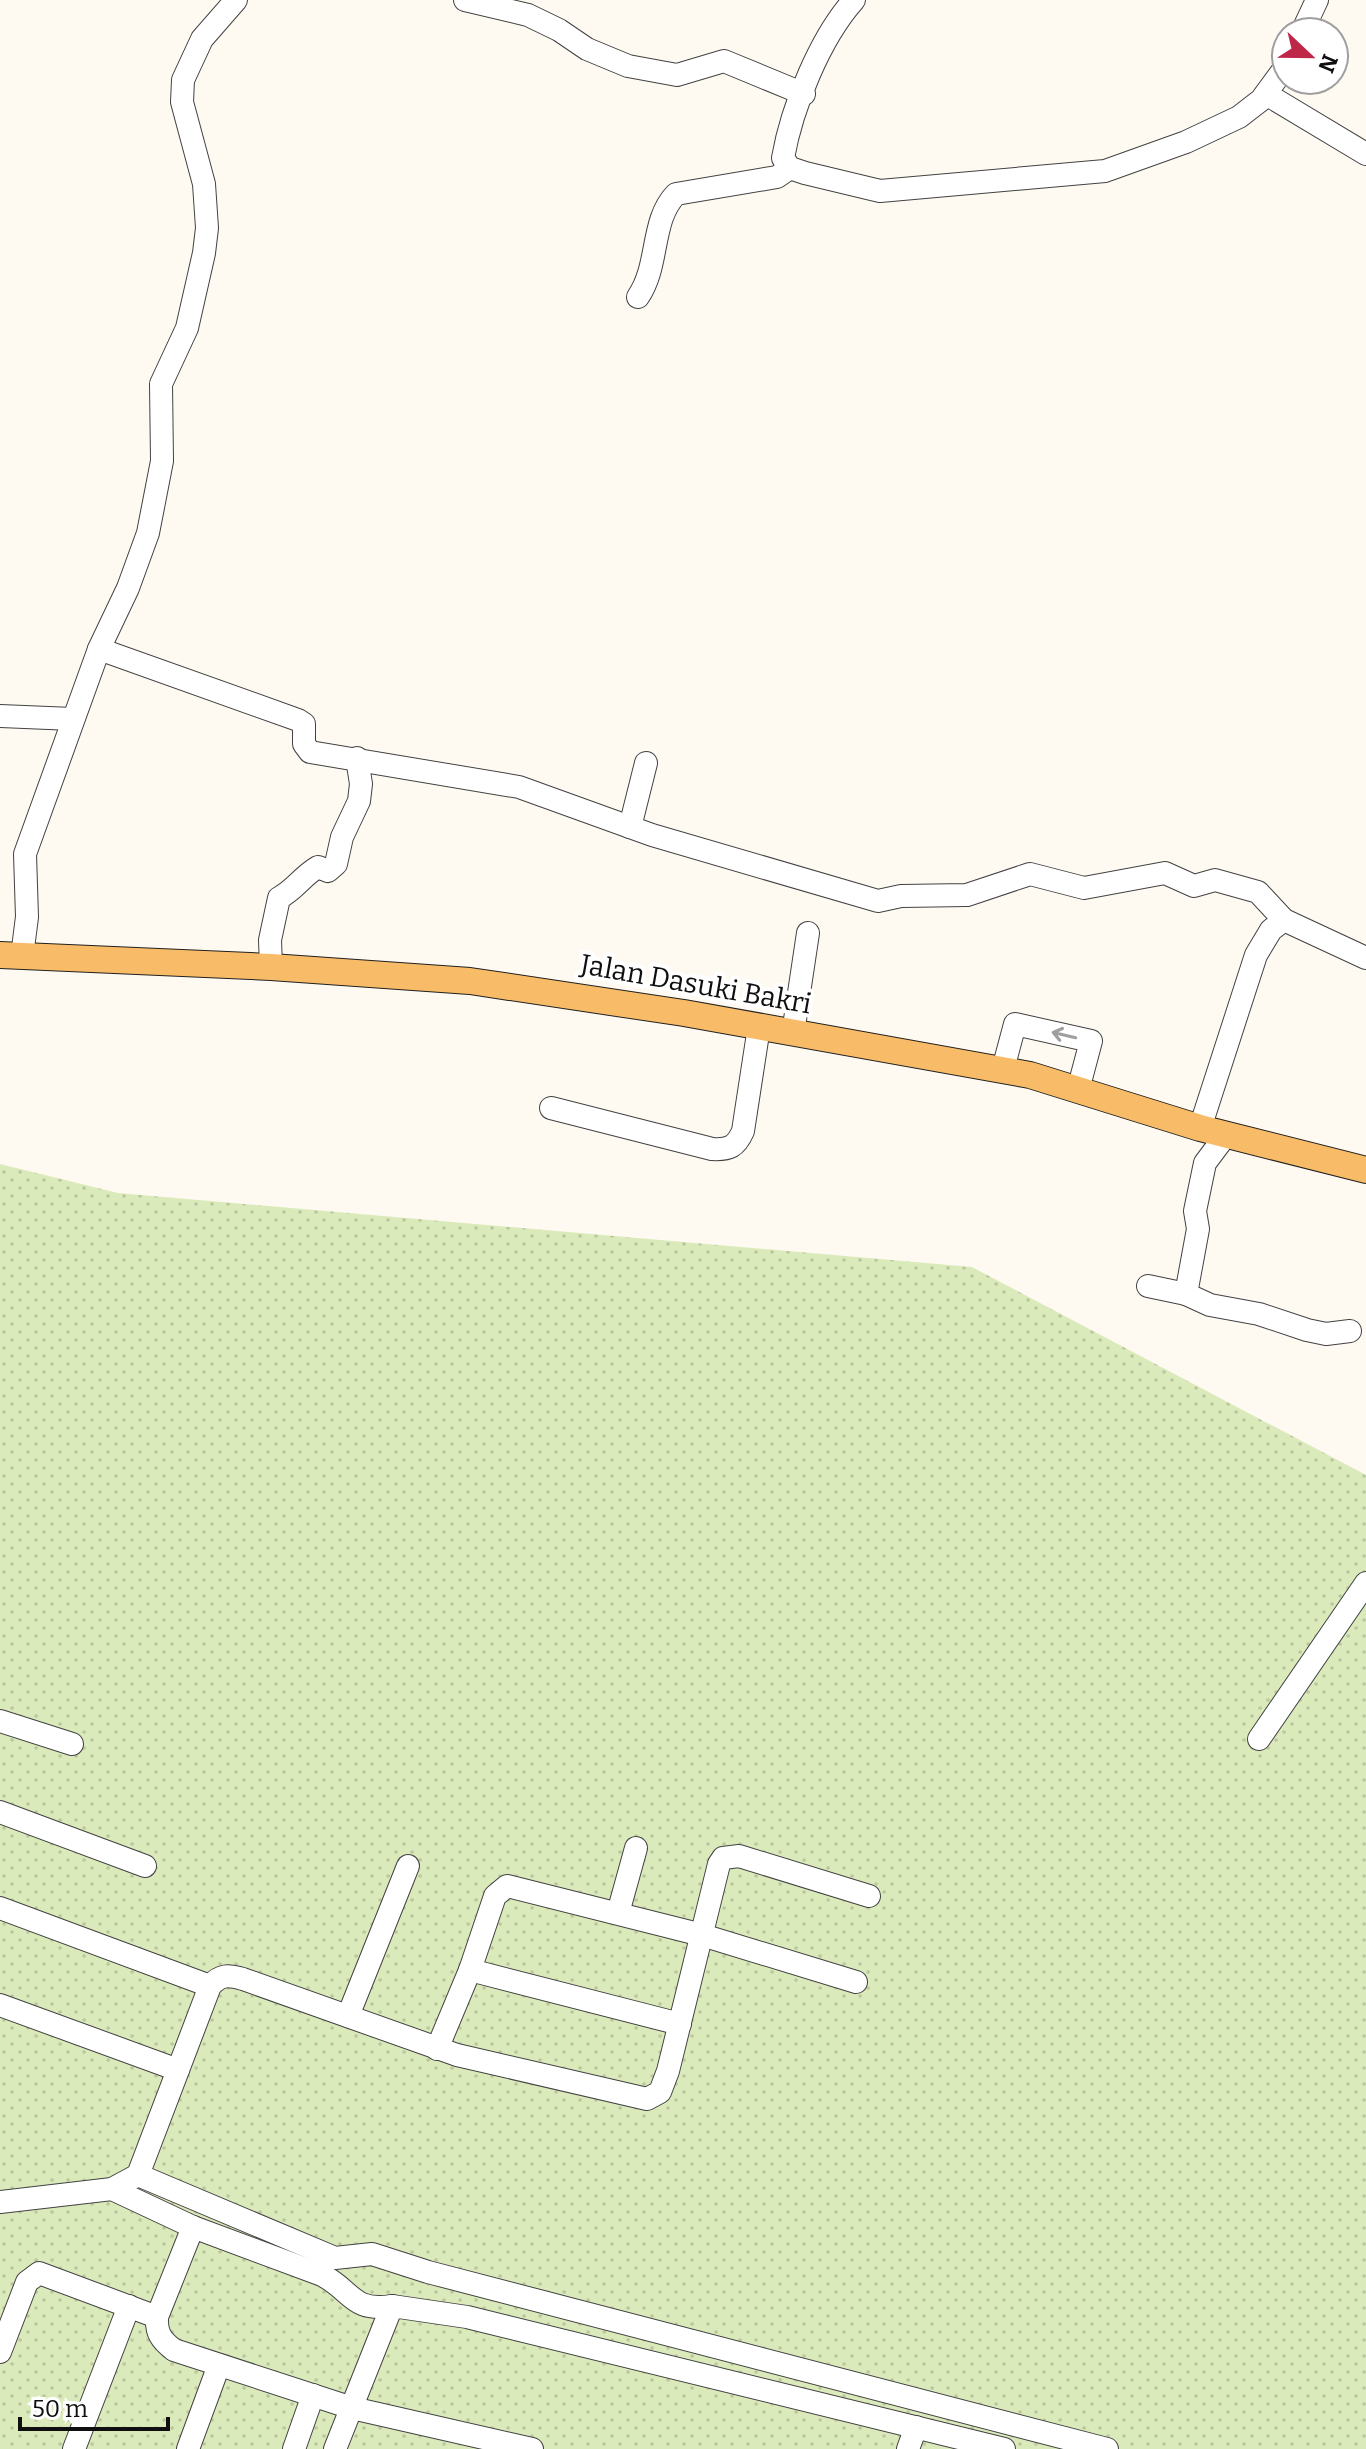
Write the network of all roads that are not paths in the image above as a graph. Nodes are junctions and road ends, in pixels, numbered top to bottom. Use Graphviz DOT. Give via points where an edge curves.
graph roads {
  1 [pos="236,0"];
  2 [pos="465,0"];
  3 [pos="854,0"];
  4 [pos="1270,88"];
  5 [pos="804,94"];
  6 [pos="1266,94"];
  7 [pos="1366,154"];
  8 [pos="790,168"];
  9 [pos="638,297"];
  10 [pos="99,649"];
  11 [pos="0,716"];
  12 [pos="73,719"];
  13 [pos="357,758"];
  14 [pos="646,763"];
  15 [pos="630,827"];
  16 [pos="1284,920"];
  17 [pos="808,933"];
  18 [pos="11,956"];
  19 [pos="1366,958"];
  20 [pos="271,967"];
  21 [pos="759,1027"];
  22 [pos="793,1033"];
  23 [pos="1003,1069"];
  24 [pos="1078,1090"];
  25 [pos="551,1108"];
  26 [pos="1200,1128"];
  27 [pos="1226,1135"];
  28 [pos="1366,1170"];
  29 [pos="1148,1286"];
  30 [pos="1186,1294"];
  31 [pos="1350,1331"];
  32 [pos="1366,1583"];
  33 [pos="0,1721"];
  34 [pos="1259,1739"];
  35 [pos="72,1744"];
  36 [pos="0,1812"];
  37 [pos="636,1848"];
  38 [pos="145,1866"];
  39 [pos="408,1866"];
  40 [pos="869,1896"];
  41 [pos="0,1908"];
  42 [pos="618,1913"];
  43 [pos="702,1935"];
  44 [pos="470,1970"];
  45 [pos="856,1982"];
  46 [pos="210,1986"];
  47 [pos="0,2005"];
  48 [pos="348,2016"];
  49 [pos="680,2024"];
  50 [pos="437,2049"];
  51 [pos="178,2070"];
  52 [pos="138,2175"];
  53 [pos="112,2189"];
  54 [pos="0,2202"];
  55 [pos="193,2227"];
  56 [pos="129,2306"];
  57 [pos="392,2306"];
  58 [pos="157,2317"];
  59 [pos="0,2352"];
  60 [pos="219,2365"];
  61 [pos="313,2395"];
  62 [pos="352,2408"];
  63 [pos="916,2427"];
  64 [pos="74,2449"];
  65 [pos="188,2449"];
  66 [pos="294,2449"];
  67 [pos="335,2449"];
  68 [pos="532,2449"];
  69 [pos="908,2449"];
  70 [pos="1004,2449"];
  71 [pos="1107,2449"];
  1 -- 10 [label="street" via="202,39 183,80 182,102 204,184 204,253 187,328 161,384 162,461 153,516"];
  2 -- 5 [label="street" via="528,15 628,66 677,75 724,61"];
  3 -- 5 [label="street" via="827,33"];
  4 -- 6 [label="street"];
  5 -- 8 [label="street" via="784,154"];
  6 -- 7 [label="street"];
  6 -- 8 [label="street" via="1239,117 1197,137 1138,161 1078,176 880,191"];
  8 -- 9 [label="street" via="777,177 676,194 663,213 651,272"];
  10 -- 12 [label="street"];
  10 -- 13 [label="street" via="298,720 304,724 304,744 310,752"];
  11 -- 12 [label="street"];
  12 -- 18 [label="street" via="25,854 27,917"];
  13 -- 15 [label="street" via="519,787"];
  13 -- 20 [label="street" via="359,801 336,864 328,871 318,867 303,875 296,888 279,898 270,940"];
  14 -- 15 [label="street"];
  15 -- 16 [label="street" via="878,901 967,895 1030,874 1084,888 1165,873 1194,886 1215,880 1258,892"];
  16 -- 19 [label="street"];
  16 -- 26 [label="street" via="1256,955"];
  17 -- 22 [label="street"];
  18 -- 20 [label="main road, Jalan Dasuki Bakri"];
  20 -- 21 [label="main road, Jalan Dasuki Bakri" via="470,981"];
  21 -- 22 [label="main road, Jalan Dasuki Bakri"];
  21 -- 25 [label="street" via="743,1131 728,1150"];
  22 -- 23 [label="main road, Jalan Dasuki Bakri"];
  23 -- 24 [label="main road, Jalan Dasuki Bakri"];
  24 -- 23 [label="street, one-way" via="1091,1041 1015,1024"];
  24 -- 26 [label="main road, Jalan Dasuki Bakri"];
  26 -- 27 [label="main road, Jalan Dasuki Bakri"];
  27 -- 28 [label="main road, Jalan Dasuki Bakri"];
  27 -- 30 [label="street" via="1205,1163"];
  29 -- 30 [label="street"];
  30 -- 31 [label="street" via="1307,1330"];
  32 -- 34 [label="street"];
  33 -- 35 [label="street"];
  36 -- 38 [label="street"];
  37 -- 42 [label="street"];
  39 -- 48 [label="street"];
  40 -- 43 [label="street" via="730,1856 719,1864"];
  41 -- 46 [label="street"];
  42 -- 43 [label="street"];
  42 -- 44 [label="street" via="507,1886 495,1896"];
  43 -- 45 [label="street"];
  43 -- 49 [label="street"];
  44 -- 49 [label="street"];
  44 -- 50 [label="street"];
  46 -- 48 [label="street" via="226,1975"];
  46 -- 51 [label="street"];
  47 -- 51 [label="street"];
  48 -- 50 [label="street"];
  49 -- 50 [label="street" via="664,2082 647,2099"];
  51 -- 52 [label="street"];
  52 -- 53 [label="street"];
  52 -- 71 [label="street" via="335,2258 372,2254"];
  53 -- 54 [label="street"];
  53 -- 55 [label="street"];
  55 -- 57 [label="street" via="322,2275 355,2304"];
  55 -- 58 [label="street"];
  56 -- 58 [label="street"];
  56 -- 59 [label="street" via="39,2273 27,2282"];
  56 -- 64 [label="street"];
  57 -- 62 [label="street"];
  57 -- 63 [label="street" via="467,2317"];
  58 -- 60 [label="street" via="162,2341"];
  60 -- 61 [label="street"];
  60 -- 65 [label="street"];
  61 -- 62 [label="street"];
  61 -- 66 [label="street"];
  62 -- 67 [label="street"];
  62 -- 68 [label="street"];
  63 -- 69 [label="street"];
  63 -- 70 [label="street"];
}
